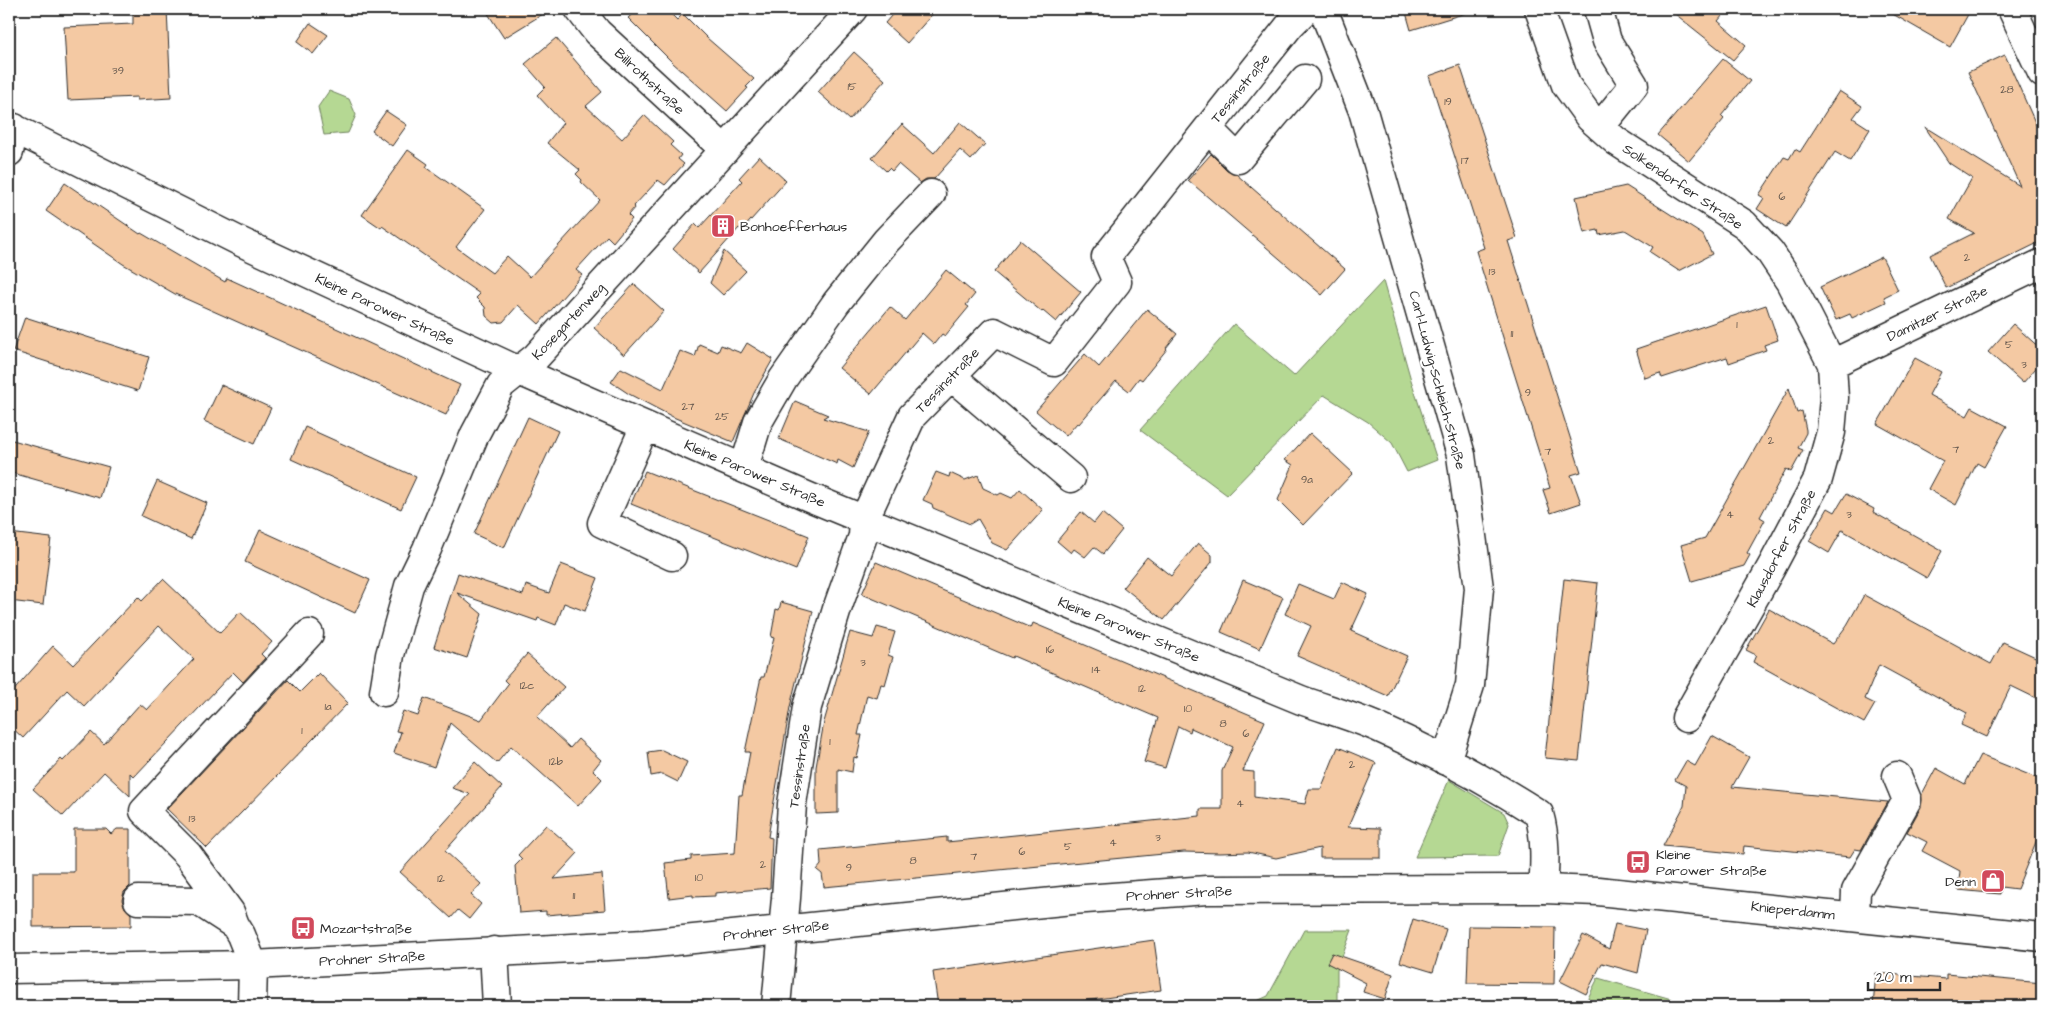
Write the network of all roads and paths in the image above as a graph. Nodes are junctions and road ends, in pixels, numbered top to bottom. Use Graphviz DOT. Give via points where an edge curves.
graph roads {
  1 [pos="579,9"];
  2 [pos="853,9"];
  3 [pos="1306,9"];
  4 [pos="1323,9"];
  5 [pos="1539,9"];
  6 [pos="1598,9"];
  7 [pos="2012,9"];
  8 [pos="2042,73"];
  9 [pos="1305,79"];
  10 [pos="1600,127"];
  11 [pos="1208,129"];
  12 [pos="10,135"];
  13 [pos="726,150"];
  14 [pos="931,194"];
  15 [pos="2042,262"];
  16 [pos="1832,364"];
  17 [pos="518,370"];
  18 [pos="951,376"];
  19 [pos="645,426"];
  20 [pos="744,468"];
  21 [pos="1071,478"];
  22 [pos="864,520"];
  23 [pos="672,556"];
  24 [pos="309,634"];
  25 [pos="384,692"];
  26 [pos="1686,718"];
  27 [pos="1446,760"];
  28 [pos="1898,776"];
  29 [pos="1543,889"];
  30 [pos="138,900"];
  31 [pos="1855,916"];
  32 [pos="235,925"];
  33 [pos="783,928"];
  34 [pos="2042,936"];
  35 [pos="494,952"];
  36 [pos="252,965"];
  37 [pos="9,969"];
  38 [pos="252,1006"];
  39 [pos="497,1006"];
  40 [pos="776,1006"];
  1 -- 13 [label="street, Billrothstraße" via="597,32"];
  2 -- 13 [label="street, Kosegartenweg"];
  3 -- 11 [label="street, Tessinstraße"];
  4 -- 27 [label="street, Carl-Ludwig-Schleich-Straße" via="1363,111 1461,455 1479,588 1470,685"];
  5 -- 10 [label="street, Solkendorfer Straße" via="1566,85"];
  6 -- 10 [label="street" via="1607,41 1634,85"];
  7 -- 8 [label="street"];
  9 -- 11 [label="street" via="1238,159"];
  10 -- 16 [label="street, Solkendorfer Straße" via="1616,141 1744,224 1790,282"];
  11 -- 18 [label="street, Tessinstraße" via="1106,257 1117,282 1054,362 994,332"];
  12 -- 17 [label="street, Kleine Parower Straße"];
  13 -- 17 [label="street, Kosegartenweg" via="536,357"];
  14 -- 20 [label="street" via="886,241 836,303 783,379 758,422"];
  15 -- 16 [label="street, Damitzer Straße"];
  16 -- 26 [label="street, Klausdorfer Straße" via="1834,398 1830,432 1818,479"];
  17 -- 19 [label="street, Kleine Parower Straße"];
  17 -- 25 [label="street, Kosegartenweg" via="501,385 475,434 408,586"];
  18 -- 21 [label="street"];
  18 -- 22 [label="street, Tessinstraße" via="912,416"];
  19 -- 20 [label="street, Kleine Parower Straße"];
  19 -- 23 [label="street" via="602,522"];
  20 -- 22 [label="street, Kleine Parower Straße"];
  22 -- 27 [label="street, Kleine Parower Straße" via="1301,700 1375,726"];
  22 -- 33 [label="street, Tessinstraße" via="863,536 807,707 792,804"];
  24 -- 32 [label="street" via="144,811 188,855 230,912"];
  27 -- 29 [label="street, Kleine Parower Straße" via="1539,814 1543,828"];
  28 -- 31 [label="street" via="1907,800 1856,891"];
  29 -- 31 [label="street, Knieperdamm" via="1632,894"];
  29 -- 33 [label="street, Prohner Straße" via="1207,890"];
  30 -- 32 [label="street" via="198,901"];
  31 -- 34 [label="street, Knieperdamm"];
  32 -- 36 [label="street"];
  33 -- 35 [label="street, Prohner Straße" via="645,944"];
  33 -- 40 [label="street, Tessinstraße"];
  35 -- 36 [label="street, Prohner Straße"];
  35 -- 39 [label="street"];
  36 -- 37 [label="street, Prohner Straße"];
  36 -- 38 [label="street"];
}
